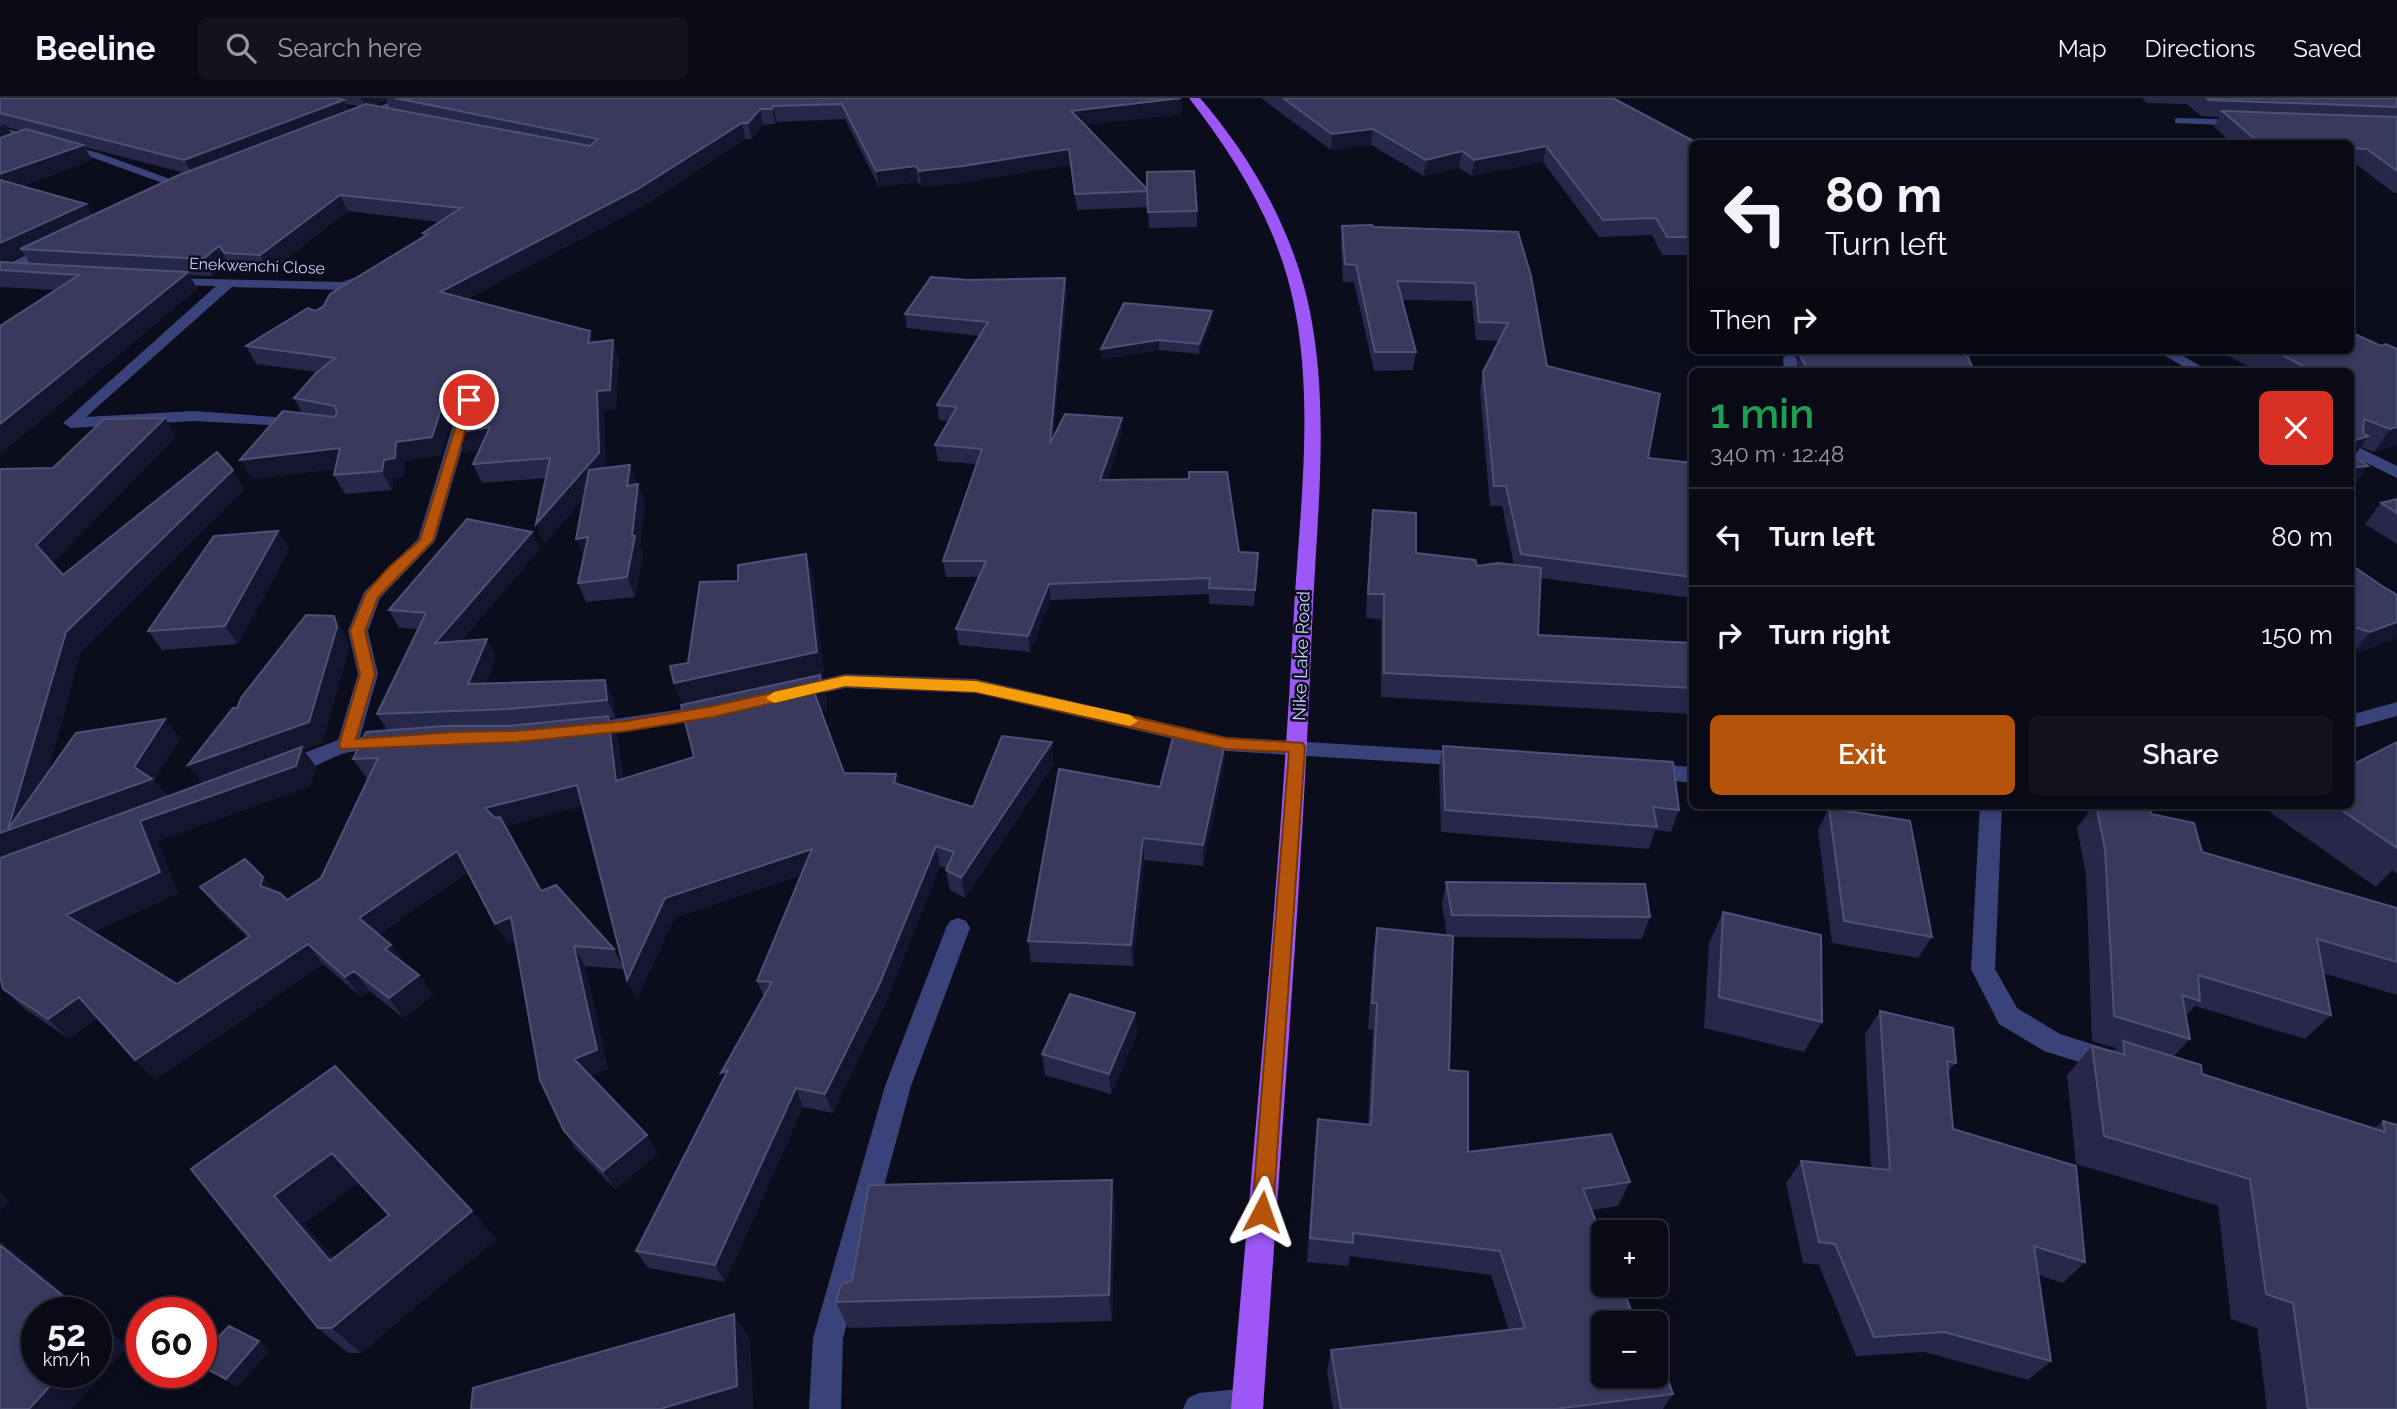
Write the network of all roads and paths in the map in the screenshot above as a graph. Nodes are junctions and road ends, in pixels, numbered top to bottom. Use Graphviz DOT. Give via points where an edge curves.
graph roads {
  1 [pos="408,98"];
  2 [pos="1194,98"];
  3 [pos="346,108"];
  4 [pos="372,112"];
  5 [pos="396,117"];
  6 [pos="2179,121"];
  7 [pos="347,122"];
  8 [pos="2261,124"];
  9 [pos="0,130"];
  10 [pos="36,138"];
  11 [pos="12,147"];
  12 [pos="196,181"];
  13 [pos="183,186"];
  14 [pos="171,192"];
  15 [pos="63,243"];
  16 [pos="2,272"];
  17 [pos="30,273"];
  18 [pos="381,273"];
  19 [pos="149,280"];
  20 [pos="227,284"];
  21 [pos="2170,354"];
  22 [pos="2196,368"];
  23 [pos="469,400"];
  24 [pos="313,426"];
  25 [pos="2354,450"];
  26 [pos="2397,473"];
  27 [pos="779,696"];
  28 [pos="726,709"];
  29 [pos="2397,709"];
  30 [pos="2354,721"];
  31 [pos="572,731"];
  32 [pos="408,741"];
  33 [pos="347,745"];
  34 [pos="1297,747"];
  35 [pos="1488,760"];
  36 [pos="1624,770"];
  37 [pos="270,774"];
  38 [pos="1689,775"];
  39 [pos="1991,809"];
  40 [pos="958,928"];
  41 [pos="2133,1068"];
  42 [pos="1248,1407"];
  43 [pos="825,1409"];
  44 [pos="1199,1409"];
  1 -- 4 [label="street"];
  2 -- 34 [label="main road, Nike Lake Road" via="1234,145 1259,190 1301,302 1312,416"];
  3 -- 4 [label="street"];
  4 -- 5 [label="street"];
  4 -- 7 [label="street"];
  6 -- 8 [label="street"];
  9 -- 10 [label="street"];
  10 -- 11 [label="street"];
  10 -- 13 [label="street"];
  12 -- 13 [label="street"];
  13 -- 14 [label="street"];
  15 -- 16 [label="street"];
  16 -- 17 [label="street"];
  18 -- 20 [label="street, Enekwenchi Close" via="339,292"];
  19 -- 20 [label="street, Enekwenchi Close"];
  20 -- 24 [label="street" via="71,423 194,416"];
  21 -- 22 [label="street"];
  23 -- 33 [label="street" via="426,541 371,596 358,631 368,674"];
  25 -- 26 [label="street"];
  27 -- 34 [label="street" via="845,681 976,687 1226,744"];
  28 -- 31 [label="street"];
  29 -- 30 [label="street"];
  32 -- 33 [label="street"];
  33 -- 37 [label="street"];
  34 -- 35 [label="street"];
  34 -- 42 [label="main road, Nike Lake Road"];
  36 -- 38 [label="street"];
  39 -- 41 [label="street" via="1983,969 1995,993 2008,1016 2053,1043"];
  40 -- 43 [label="street" via="898,1086 831,1325"];
  42 -- 44 [label="street"];
}
